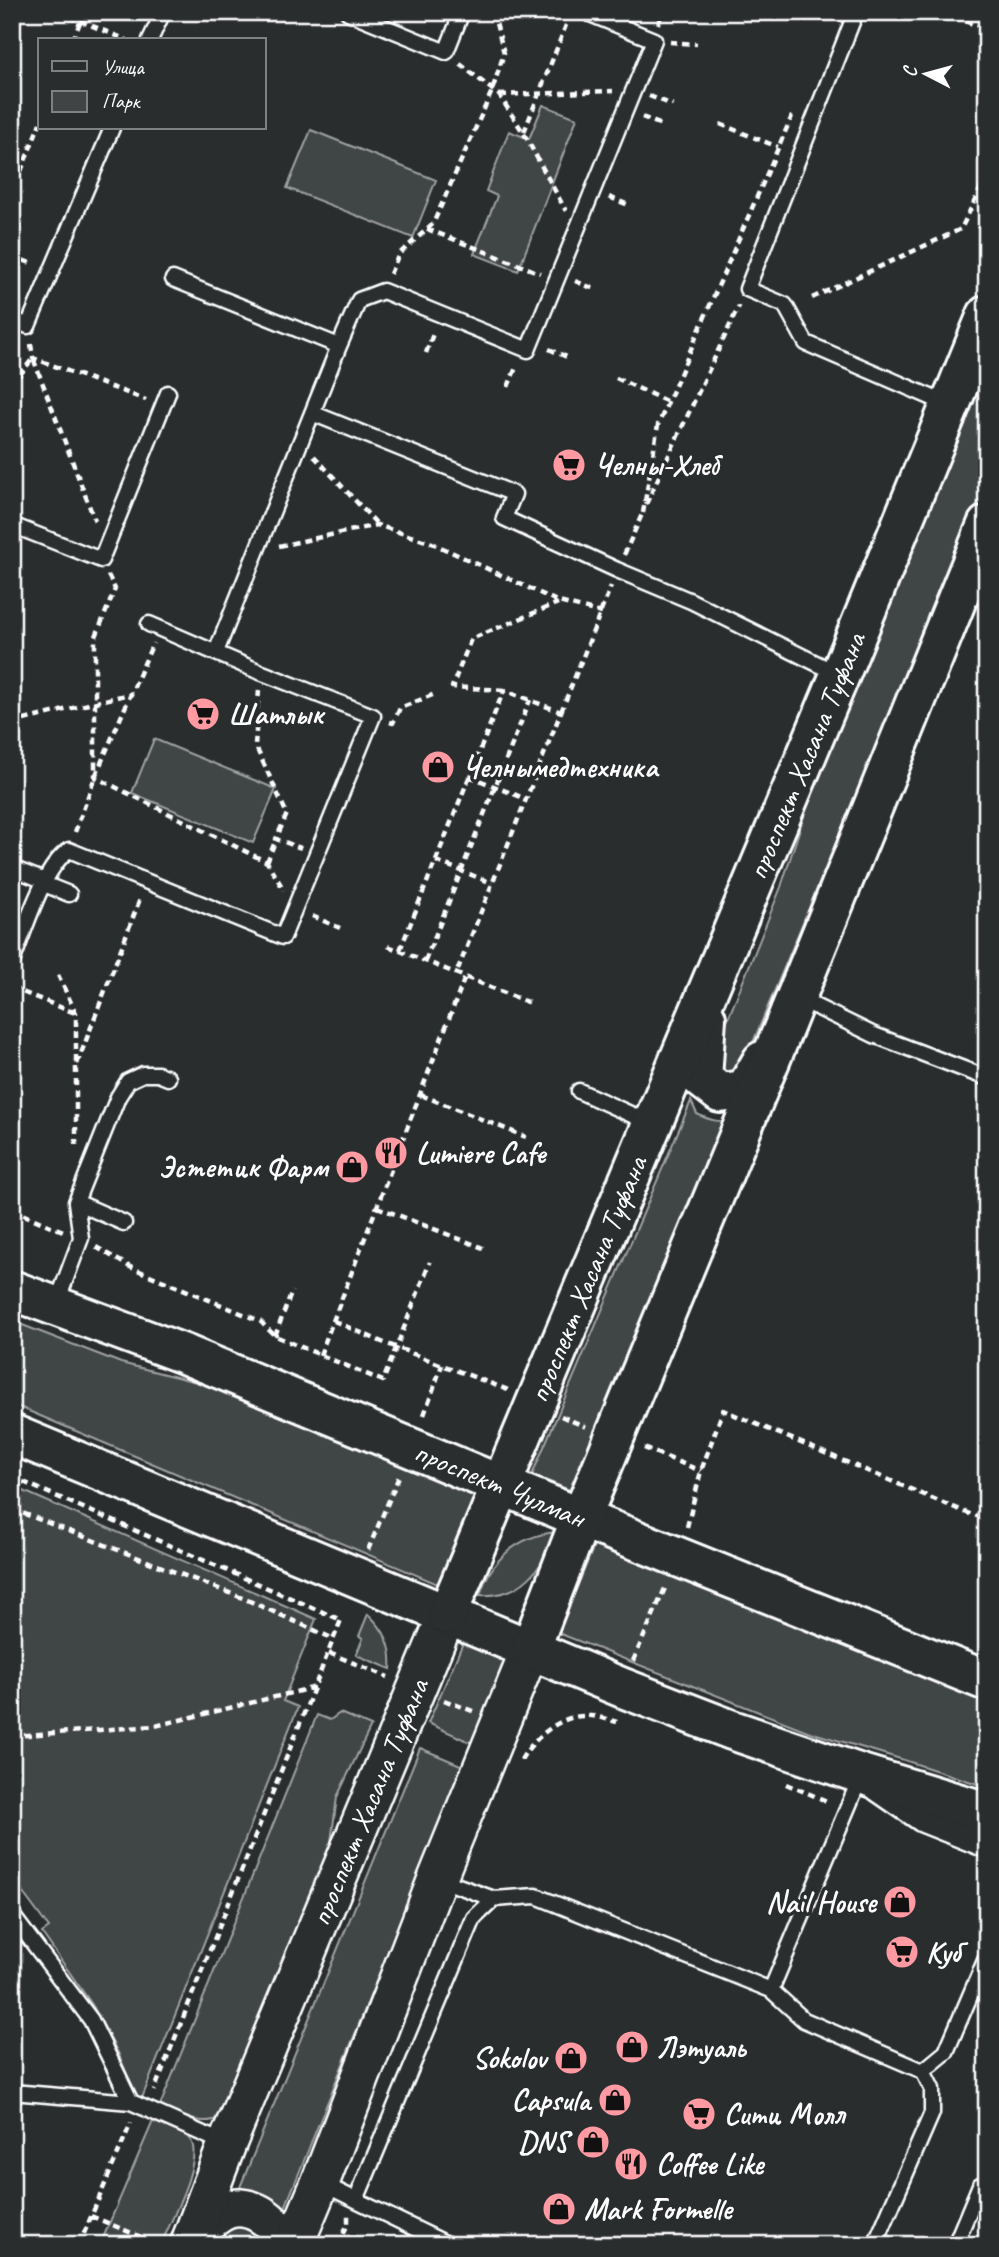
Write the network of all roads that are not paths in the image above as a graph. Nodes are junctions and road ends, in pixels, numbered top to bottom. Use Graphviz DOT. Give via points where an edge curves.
graph roads {
  1 [pos="163,12"];
  2 [pos="348,12"];
  3 [pos="462,12"];
  4 [pos="585,12"];
  5 [pos="856,12"];
  6 [pos="151,38"];
  7 [pos="112,130"];
  8 [pos="173,279"];
  9 [pos="987,315"];
  10 [pos="12,319"];
  11 [pos="339,346"];
  12 [pos="166,400"];
  13 [pos="950,405"];
  14 [pos="312,413"];
  15 [pos="12,524"];
  16 [pos="983,546"];
  17 [pos="149,625"];
  18 [pos="216,652"];
  19 [pos="840,675"];
  20 [pos="12,868"];
  21 [pos="44,883"];
  22 [pos="69,894"];
  23 [pos="12,962"];
  24 [pos="707,988"];
  25 [pos="791,1010"];
  26 [pos="168,1078"];
  27 [pos="987,1078"];
  28 [pos="579,1091"];
  29 [pos="651,1124"];
  30 [pos="76,1202"];
  31 [pos="124,1223"];
  32 [pos="12,1290"];
  33 [pos="55,1307"];
  34 [pos="12,1434"];
  35 [pos="501,1484"];
  36 [pos="581,1518"];
  37 [pos="447,1615"];
  38 [pos="530,1650"];
  39 [pos="987,1681"];
  40 [pos="861,1774"];
  41 [pos="987,1812"];
  42 [pos="987,1842"];
  43 [pos="437,1879"];
  44 [pos="494,1899"];
  45 [pos="12,1915"];
  46 [pos="987,1956"];
  47 [pos="771,1990"];
  48 [pos="923,2071"];
  49 [pos="12,2092"];
  50 [pos="137,2106"];
  51 [pos="227,2144"];
  52 [pos="320,2183"];
  53 [pos="987,2187"];
  54 [pos="356,2200"];
  55 [pos="180,2242"];
  56 [pos="282,2245"];
  57 [pos="294,2245"];
  58 [pos="449,2245"];
  59 [pos="872,2245"];
  60 [pos="955,2245"];
  1 -- 6 [label="lane"];
  2 -- 3 [label="lane" via="446,52"];
  4 -- 11 [label="lane" via="654,40 528,350 383,291 359,300"];
  5 -- 13 [label="lane" via="747,289 785,305 806,343"];
  7 -- 10 [label="lane" via="28,326"];
  8 -- 11 [label="lane"];
  9 -- 13 [label="main road, проспект Хасана Туфана"];
  11 -- 14 [label="lane"];
  12 -- 15 [label="lane" via="103,554"];
  13 -- 19 [label="main road, проспект Хасана Туфана"];
  14 -- 18 [label="lane"];
  14 -- 19 [label="lane" via="514,494 504,517 691,601"];
  16 -- 25 [label="main road"];
  17 -- 18 [label="lane"];
  18 -- 21 [label="lane" via="373,716 283,937 69,850 57,857"];
  19 -- 24 [label="main road, проспект Хасана Туфана"];
  20 -- 21 [label="lane"];
  21 -- 22 [label="lane"];
  21 -- 23 [label="lane"];
  24 -- 25 [label="main road" via="702,1079 720,1093 745,1090"];
  24 -- 29 [label="main road, проспект Хасана Туфана"];
  25 -- 27 [label="lane" via="874,1035"];
  25 -- 36 [label="main road"];
  26 -- 30 [label="lane" via="143,1074 128,1081"];
  28 -- 29 [label="lane"];
  29 -- 35 [label="main road, проспект Хасана Туфана"];
  30 -- 31 [label="lane"];
  30 -- 33 [label="lane" via="80,1238"];
  32 -- 33 [label="main road, проспект Чулман"];
  33 -- 35 [label="main road, проспект Чулман" via="184,1354"];
  34 -- 37 [label="main road"];
  35 -- 36 [label="main road, проспект Чулман"];
  35 -- 37 [label="main road, проспект Хасана Туфана"];
  36 -- 38 [label="main road"];
  36 -- 39 [label="main road, проспект Чулман"];
  37 -- 38 [label="main road"];
  37 -- 51 [label="street, проспект Хасана Туфана"];
  38 -- 40 [label="main road" via="732,1730"];
  38 -- 43 [label="street"];
  40 -- 41 [label="main road"];
  40 -- 42 [label="street" via="924,1817"];
  40 -- 47 [label="lane"];
  43 -- 44 [label="lane"];
  43 -- 52 [label="street"];
  44 -- 47 [label="lane" via="536,1896"];
  44 -- 54 [label="lane" via="474,1918"];
  45 -- 50 [label="lane" via="91,2020"];
  46 -- 48 [label="lane" via="946,2052"];
  47 -- 48 [label="lane" via="804,2020"];
  48 -- 59 [label="lane" via="932,2090 932,2113"];
  49 -- 50 [label="lane"];
  50 -- 51 [label="lane"];
  51 -- 55 [label="street, проспект Хасана Туфана"];
  52 -- 54 [label="lane"];
  52 -- 57 [label="street"];
  53 -- 60 [label="lane" via="980,2185"];
  54 -- 58 [label="lane"];
  55 -- 56 [label="street" via="224,2210 242,2208 266,2215"];
}
